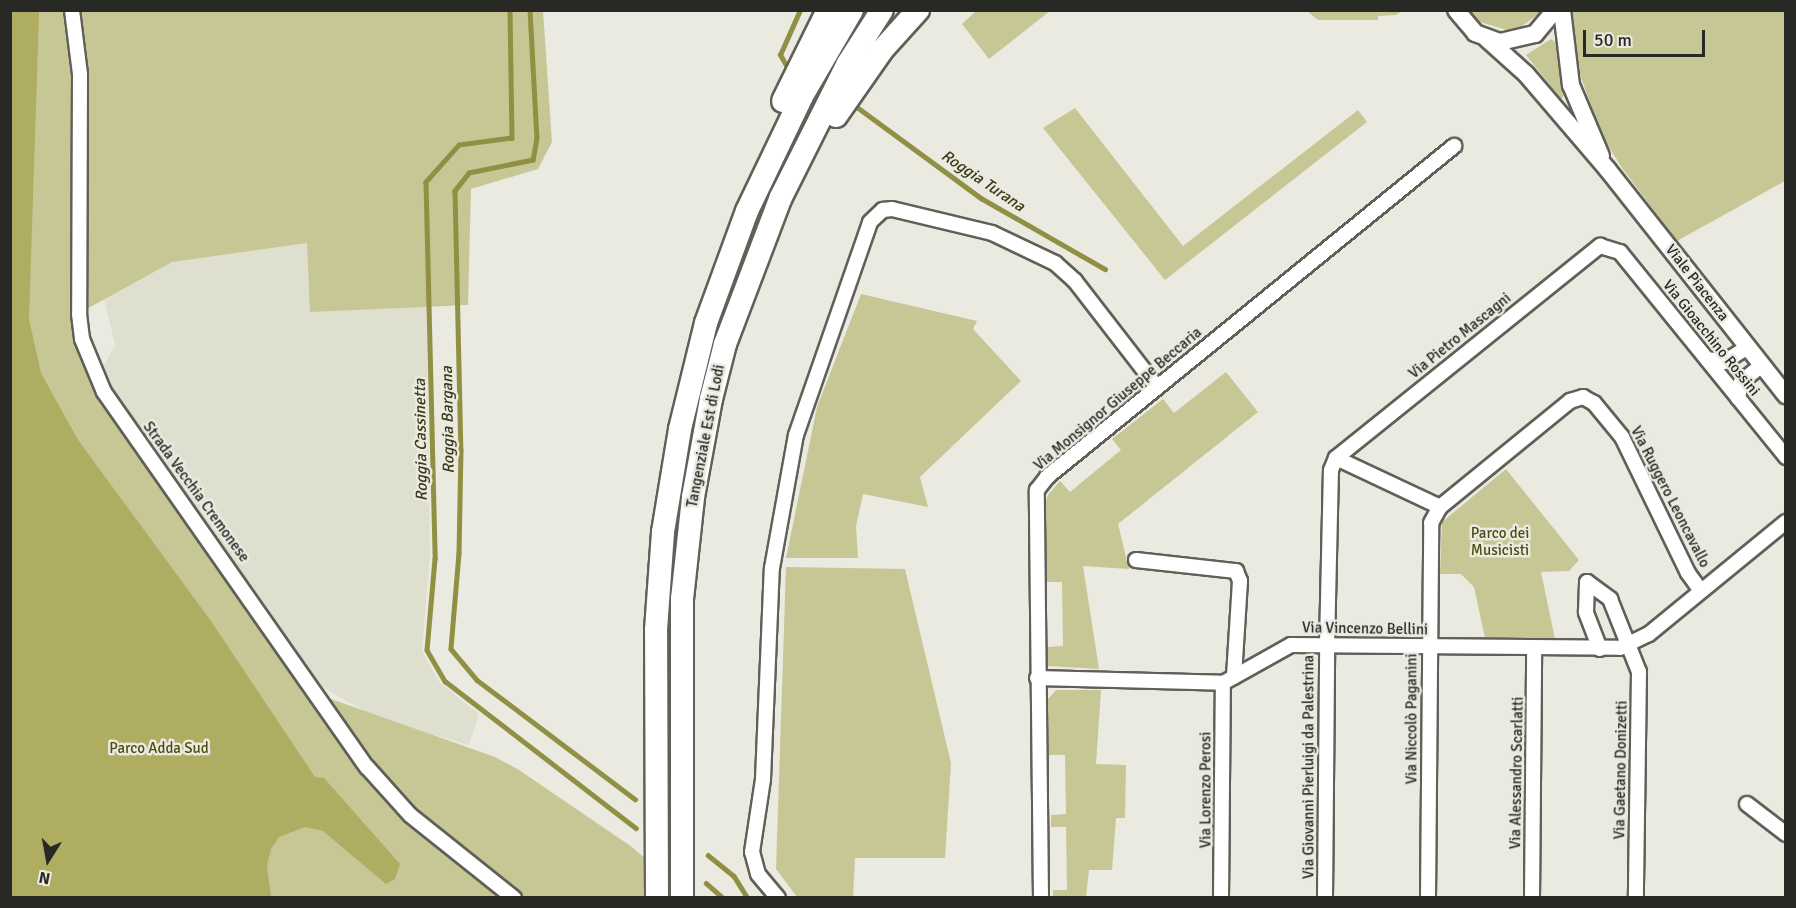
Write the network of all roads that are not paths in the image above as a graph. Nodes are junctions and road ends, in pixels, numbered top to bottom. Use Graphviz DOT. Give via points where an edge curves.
graph roads {
  1 [pos="72,10"];
  2 [pos="828,10"];
  3 [pos="852,10"];
  4 [pos="882,10"];
  5 [pos="918,10"];
  6 [pos="1456,10"];
  7 [pos="1555,10"];
  8 [pos="1562,10"];
  9 [pos="1487,39"];
  10 [pos="1454,146"];
  11 [pos="1608,170"];
  12 [pos="780,199"];
  13 [pos="747,211"];
  14 [pos="1607,246"];
  15 [pos="1748,347"];
  16 [pos="1707,359"];
  17 [pos="1762,365"];
  18 [pos="1157,387"];
  19 [pos="1785,395"];
  20 [pos="1738,398"];
  21 [pos="1785,457"];
  22 [pos="1336,458"];
  23 [pos="1440,507"];
  24 [pos="1785,522"];
  25 [pos="1136,560"];
  26 [pos="1701,591"];
  27 [pos="1631,644"];
  28 [pos="1327,645"];
  29 [pos="1428,646"];
  30 [pos="1534,648"];
  31 [pos="1600,649"];
  32 [pos="1037,678"];
  33 [pos="1229,680"];
  34 [pos="1747,804"];
  35 [pos="1785,834"];
  36 [pos="514,897"];
  37 [pos="657,897"];
  38 [pos="682,897"];
  39 [pos="778,897"];
  40 [pos="1041,897"];
  41 [pos="1221,897"];
  42 [pos="1325,897"];
  43 [pos="1428,897"];
  44 [pos="1532,897"];
  45 [pos="1636,897"];
  1 -- 36 [label="street, Strada Vecchia Cremonese" via="80,74 78,291 82,339 104,392 367,767 410,815"];
  2 -- 13 [label="highway" via="747,177"];
  3 -- 13 [label="highway, Tangenziale Est di Lodi" via="802,96"];
  4 -- 12 [label="highway, Tangenziale Est di Lodi" via="847,65"];
  5 -- 12 [label="highway" via="875,59 843,104 804,173"];
  6 -- 9 [label="street, Viale Piacenza" via="1465,24"];
  7 -- 9 [label="street" via="1535,34 1518,41"];
  8 -- 11 [label="street, Viale Piacenza" via="1572,85"];
  9 -- 11 [label="street, Viale Piacenza" via="1526,74"];
  10 -- 18 [label="street, Via Monsignor Giuseppe Beccaria"];
  11 -- 15 [label="street, Viale Piacenza"];
  12 -- 38 [label="highway, Tangenziale Est di Lodi" via="725,344 693,497 682,599"];
  13 -- 37 [label="highway, Tangenziale Est di Lodi" via="706,323 670,478 656,630"];
  14 -- 16 [label="street, Via Gioacchino Rossini" via="1620,252"];
  14 -- 22 [label="street, Via Pietro Mascagni" via="1593,249"];
  15 -- 16 [label="street" via="1724,362"];
  15 -- 17 [label="street, Viale Piacenza"];
  16 -- 20 [label="street, Via Gioacchino Rossini"];
  17 -- 19 [label="street, Viale Piacenza"];
  17 -- 20 [label="street" via="1741,382"];
  18 -- 32 [label="street, Via Monsignor Giuseppe Beccaria" via="1047,477 1037,490"];
  18 -- 39 [label="street" via="1075,281 1055,263 992,232 892,209 882,210 870,222 796,435 774,558 763,779 752,852 758,874"];
  20 -- 21 [label="street, Via Gioacchino Rossini"];
  22 -- 23 [label="street"];
  22 -- 28 [label="street, Via Giovanni Pierluigi da Palestrina" via="1331,470"];
  23 -- 26 [label="street, Via Ruggero Leoncavallo" via="1570,401 1583,397 1622,437 1688,573"];
  23 -- 29 [label="street, Via Niccolò Paganini" via="1431,523"];
  24 -- 26 [label="street"];
  25 -- 33 [label="street, Via Lorenzo Perosi" via="1236,571 1240,581"];
  26 -- 27 [label="street"];
  27 -- 31 [label="street, Via Vincenzo Bellini"];
  27 -- 31 [label="street, Via Gaetano Donizetti" via="1610,599 1587,582 1586,612"];
  27 -- 45 [label="street, Via Gaetano Donizetti" via="1639,672"];
  28 -- 29 [label="street, Via Vincenzo Bellini"];
  28 -- 33 [label="street, Via Vincenzo Bellini" via="1291,645"];
  28 -- 42 [label="street, Via Giovanni Pierluigi da Palestrina"];
  29 -- 30 [label="street, Via Vincenzo Bellini"];
  29 -- 43 [label="street, Via Niccolò Paganini"];
  30 -- 31 [label="street, Via Vincenzo Bellini"];
  30 -- 44 [label="street, Via Alessandro Scarlatti"];
  32 -- 33 [label="street"];
  32 -- 40 [label="street, Via Monsignor Giuseppe Beccaria"];
  33 -- 41 [label="street, Via Lorenzo Perosi"];
  34 -- 35 [label="street"];
}
